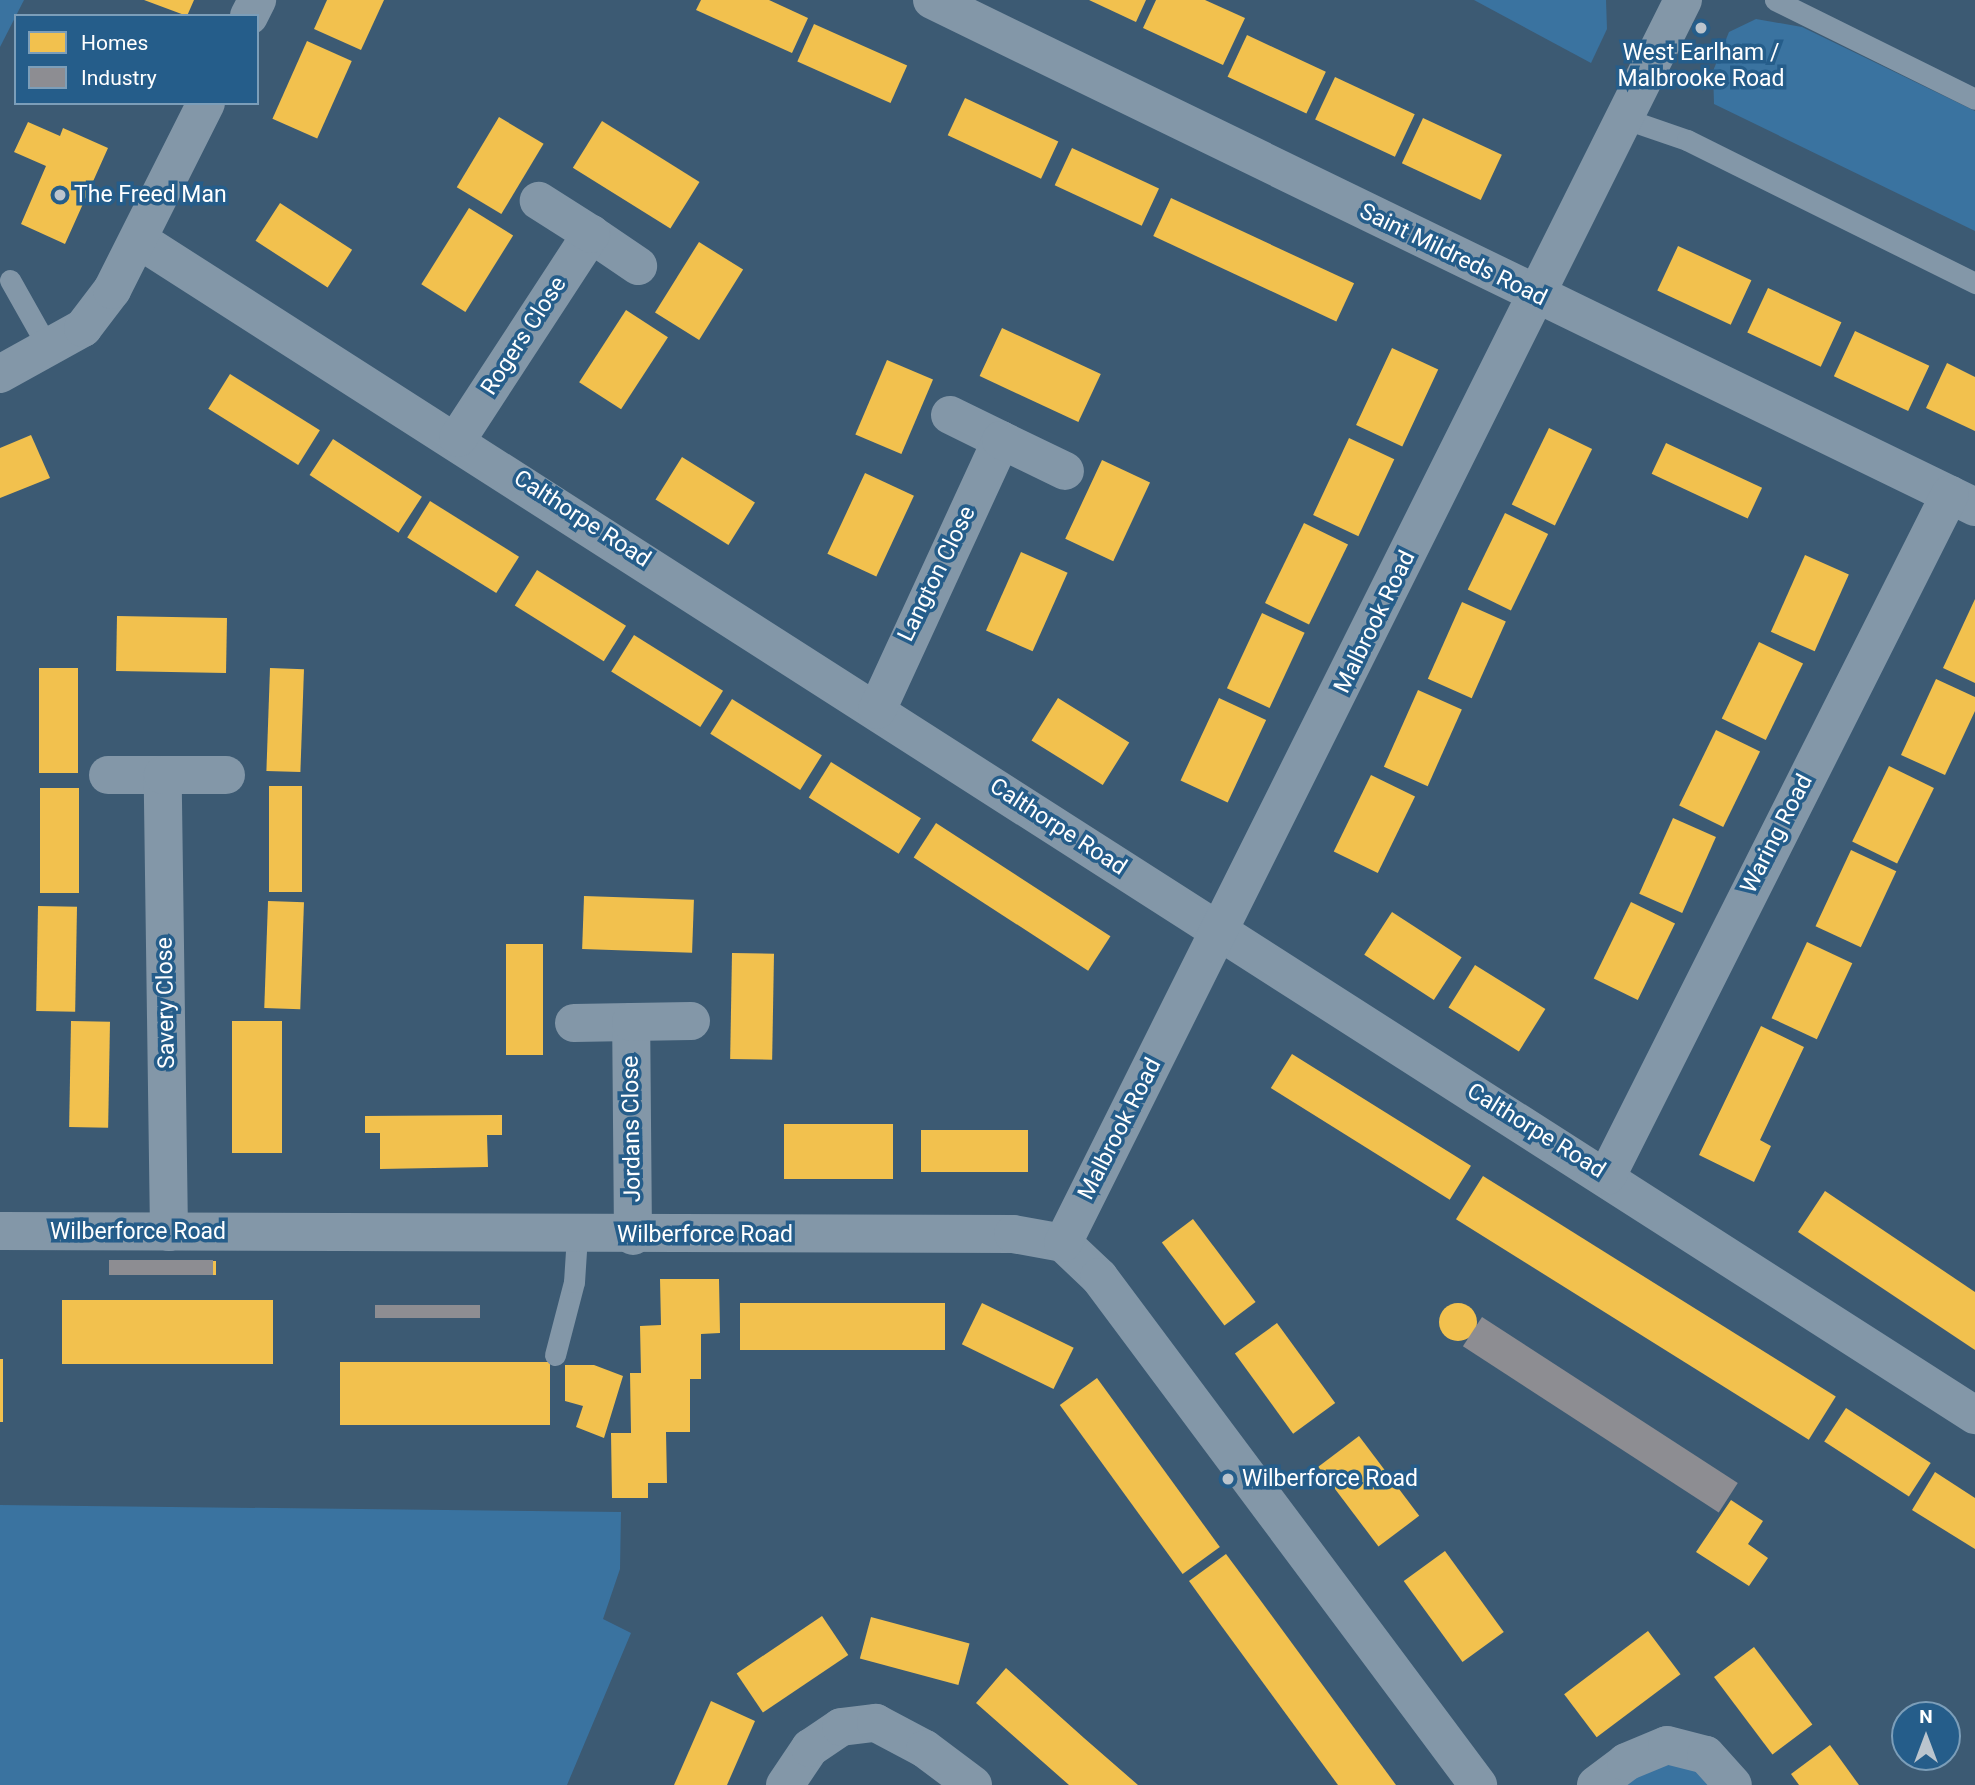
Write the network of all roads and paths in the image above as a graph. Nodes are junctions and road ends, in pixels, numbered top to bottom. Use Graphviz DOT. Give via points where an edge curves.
graph roads {
  1 [pos="932,0"];
  2 [pos="1683,0"];
  3 [pos="1775,0"];
  4 [pos="1975,99"];
  5 [pos="205,105"];
  6 [pos="1623,118"];
  7 [pos="539,201"];
  8 [pos="591,234"];
  9 [pos="139,240"];
  10 [pos="638,266"];
  11 [pos="10,280"];
  12 [pos="1975,283"];
  13 [pos="1537,296"];
  14 [pos="50,351"];
  15 [pos="0,374"];
  16 [pos="950,415"];
  17 [pos="458,438"];
  18 [pos="1001,440"];
  19 [pos="1065,471"];
  20 [pos="1962,501"];
  21 [pos="877,710"];
  22 [pos="108,775"];
  23 [pos="163,775"];
  24 [pos="226,775"];
  25 [pos="1221,932"];
  26 [pos="691,1021"];
  27 [pos="631,1022"];
  28 [pos="574,1023"];
  29 [pos="1607,1176"];
  30 [pos="0,1231"];
  31 [pos="169,1232"];
  32 [pos="577,1235"];
  33 [pos="633,1236"];
  34 [pos="1063,1243"];
  35 [pos="555,1355"];
  36 [pos="1975,1415"];
  37 [pos="785,1785"];
  38 [pos="973,1785"];
  39 [pos="1478,1785"];
  40 [pos="1596,1785"];
  41 [pos="1733,1785"];
  1 -- 13 [label="street, Saint Mildreds Road"];
  2 -- 6 [label="street, Malbrook Road"];
  3 -- 4 [label="lane"];
  5 -- 9 [label="street"];
  6 -- 12 [label="lane" via="1687,140"];
  6 -- 13 [label="street, Malbrook Road"];
  7 -- 8 [label="street"];
  8 -- 10 [label="street"];
  8 -- 17 [label="street, Rogers Close"];
  9 -- 14 [label="street" via="83,328"];
  9 -- 17 [label="street, Calthorpe Road"];
  11 -- 14 [label="lane"];
  13 -- 20 [label="street, Saint Mildreds Road"];
  13 -- 25 [label="street, Malbrook Road"];
  14 -- 15 [label="street"];
  16 -- 18 [label="street"];
  17 -- 21 [label="street, Calthorpe Road"];
  18 -- 19 [label="street"];
  18 -- 21 [label="street, Langton Close"];
  20 -- 29 [label="street, Waring Road"];
  21 -- 25 [label="street, Calthorpe Road"];
  22 -- 23 [label="street"];
  23 -- 24 [label="street"];
  23 -- 31 [label="street, Savery Close"];
  25 -- 29 [label="street, Calthorpe Road"];
  25 -- 34 [label="street, Malbrook Road"];
  26 -- 27 [label="street, Jordans Close"];
  27 -- 28 [label="street, Jordans Close"];
  27 -- 33 [label="street, Jordans Close"];
  29 -- 36 [label="street, Calthorpe Road"];
  30 -- 31 [label="street, Wilberforce Road"];
  31 -- 32 [label="street, Wilberforce Road"];
  32 -- 33 [label="street, Wilberforce Road"];
  32 -- 35 [label="lane" via="575,1282"];
  33 -- 34 [label="street, Wilberforce Road" via="1013,1234"];
  34 -- 39 [label="street" via="1107,1288"];
  37 -- 38 [label="street" via="810,1748 841,1727 876,1723 925,1749"];
  40 -- 41 [label="street" via="1626,1762 1667,1745 1706,1755"];
}
